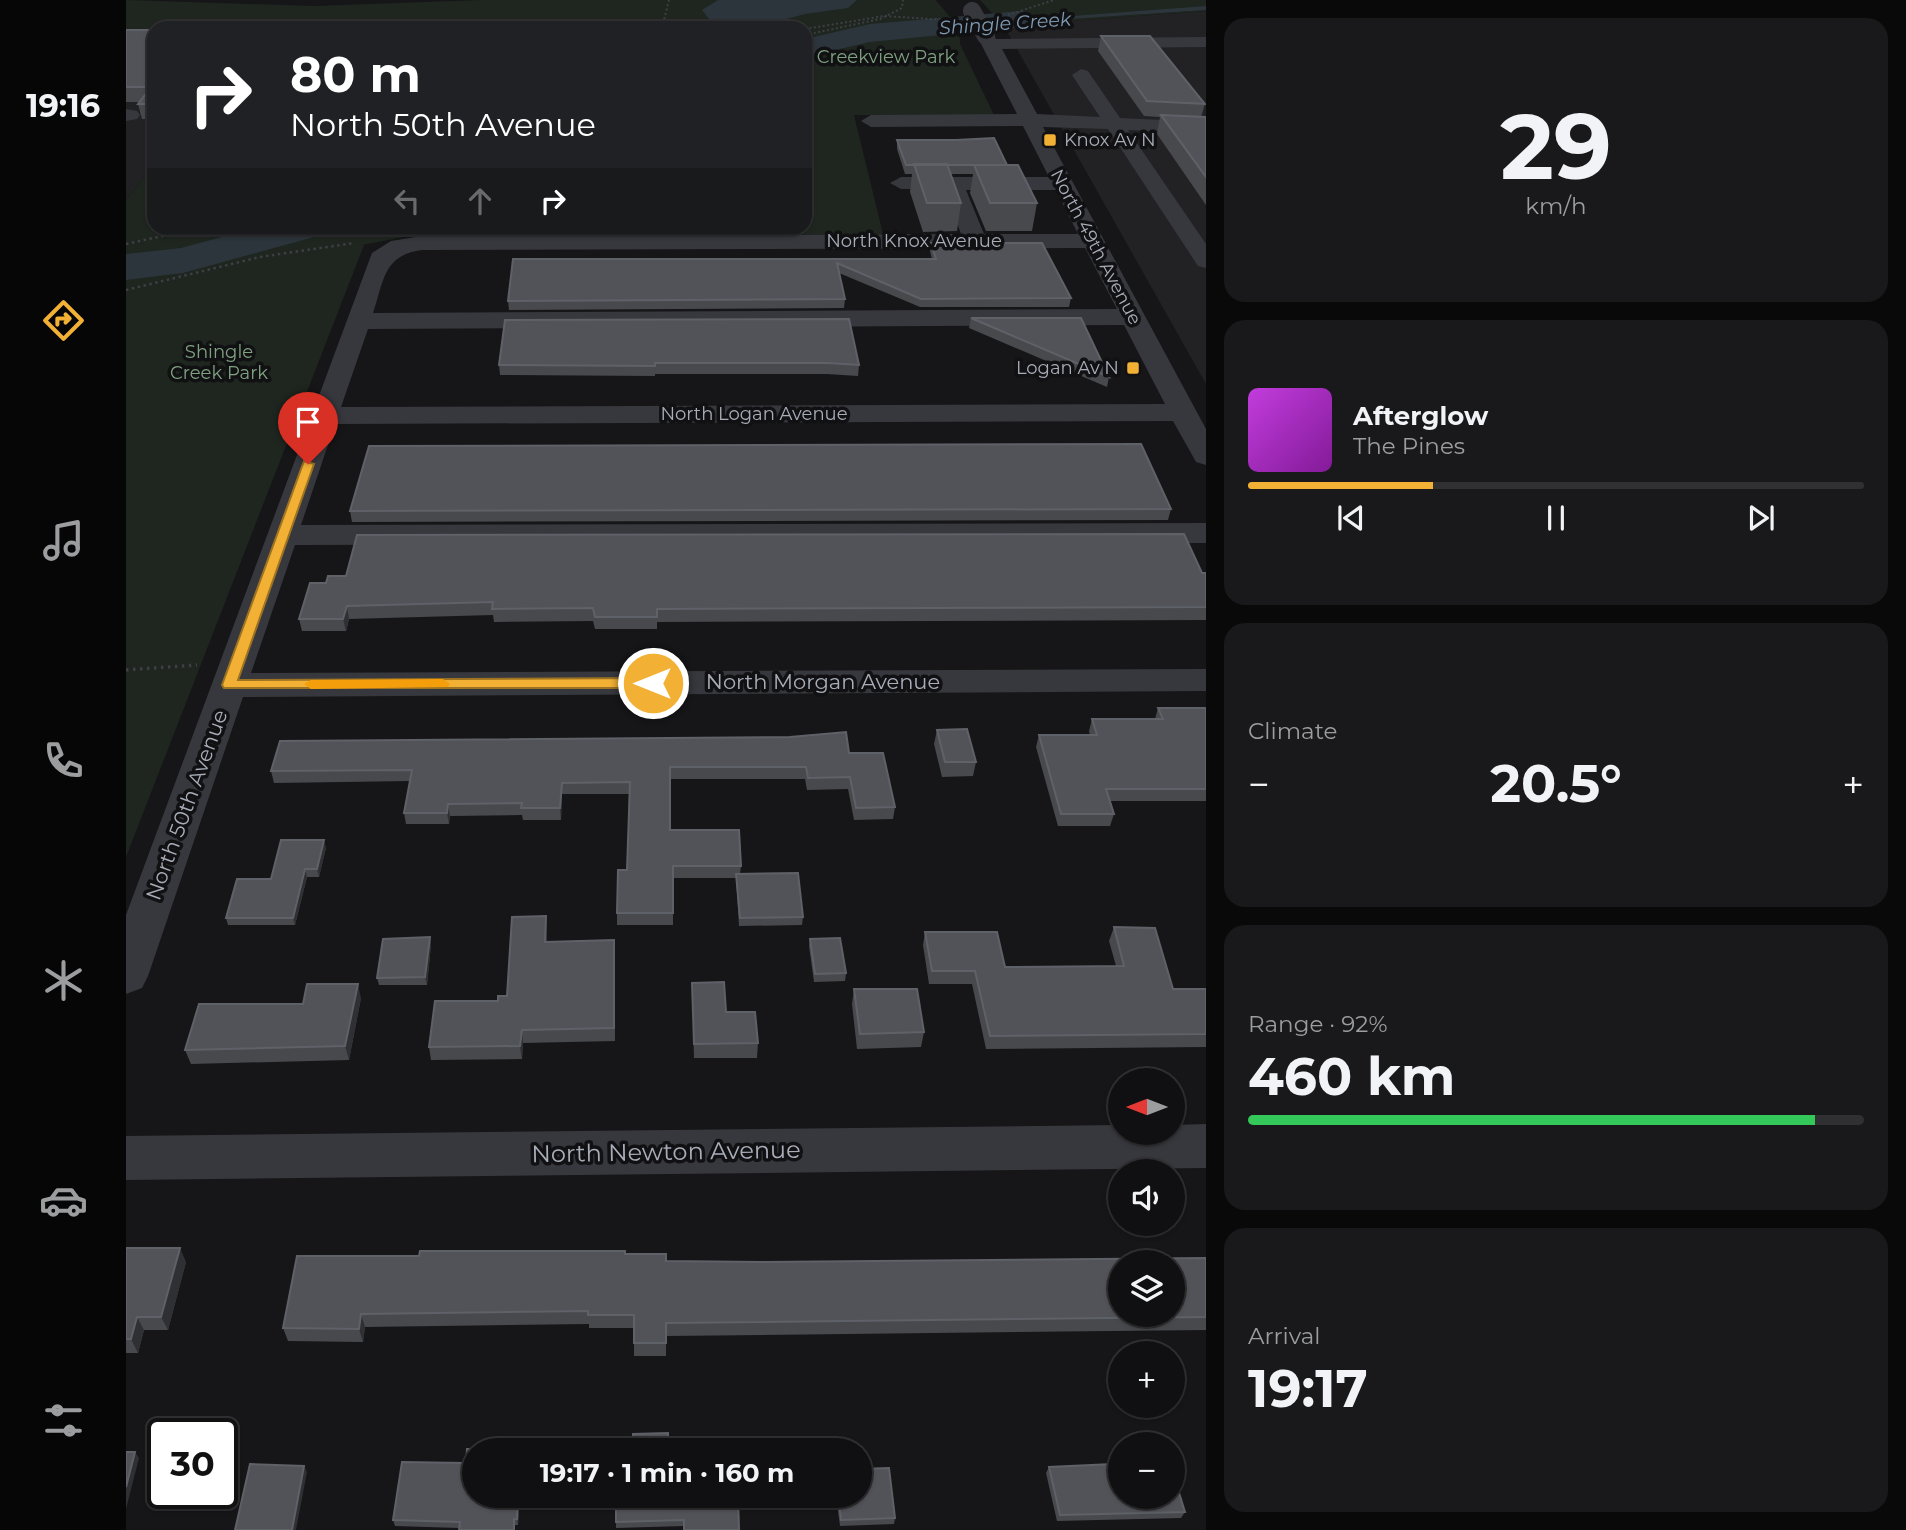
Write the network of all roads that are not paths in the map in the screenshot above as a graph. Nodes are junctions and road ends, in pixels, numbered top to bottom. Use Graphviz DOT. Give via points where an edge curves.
graph roads {
  1 [pos="969,5"];
  2 [pos="988,40"];
  3 [pos="1206,42"];
  4 [pos="1081,75"];
  5 [pos="1030,120"];
  6 [pos="871,121"];
  7 [pos="1115,125"];
  8 [pos="1206,128"];
  9 [pos="901,183"];
  10 [pos="953,183"];
  11 [pos="1063,184"];
  12 [pos="975,241"];
  13 [pos="1093,241"];
  14 [pos="399,246"];
  15 [pos="1206,261"];
  16 [pos="1133,317"];
  17 [pos="359,321"];
  18 [pos="1183,412"];
  19 [pos="326,416"];
  20 [pos="1206,456"];
  21 [pos="1206,533"];
  22 [pos="282,535"];
  23 [pos="233,674"];
  24 [pos="1206,680"];
  25 [pos="126,976"];
  26 [pos="1206,1146"];
  27 [pos="126,1158"];
  1 -- 2 [label="street, North 49th Avenue, bridge"];
  2 -- 3 [label="street"];
  2 -- 5 [label="street, North 49th Avenue"];
  4 -- 7 [label="street"];
  5 -- 6 [label="street"];
  5 -- 7 [label="street"];
  5 -- 11 [label="street, North 49th Avenue"];
  7 -- 8 [label="street"];
  7 -- 15 [label="street"];
  9 -- 10 [label="street"];
  10 -- 11 [label="street"];
  10 -- 12 [label="street"];
  11 -- 13 [label="street, North 49th Avenue"];
  12 -- 13 [label="street, North Knox Avenue"];
  12 -- 14 [label="street, North Knox Avenue"];
  13 -- 16 [label="street, North 49th Avenue"];
  14 -- 17 [label="street, North 50th Avenue" via="380,258"];
  16 -- 17 [label="street"];
  16 -- 18 [label="street, North 49th Avenue"];
  17 -- 19 [label="street, North 50th Avenue"];
  18 -- 19 [label="street, North Logan Avenue"];
  18 -- 20 [label="street, North 49th Avenue"];
  19 -- 22 [label="street, North 50th Avenue"];
  21 -- 22 [label="street"];
  22 -- 23 [label="street, North 50th Avenue"];
  23 -- 24 [label="street, North Morgan Avenue"];
  23 -- 25 [label="street, North 50th Avenue"];
  26 -- 27 [label="street, North Newton Avenue"];
}
